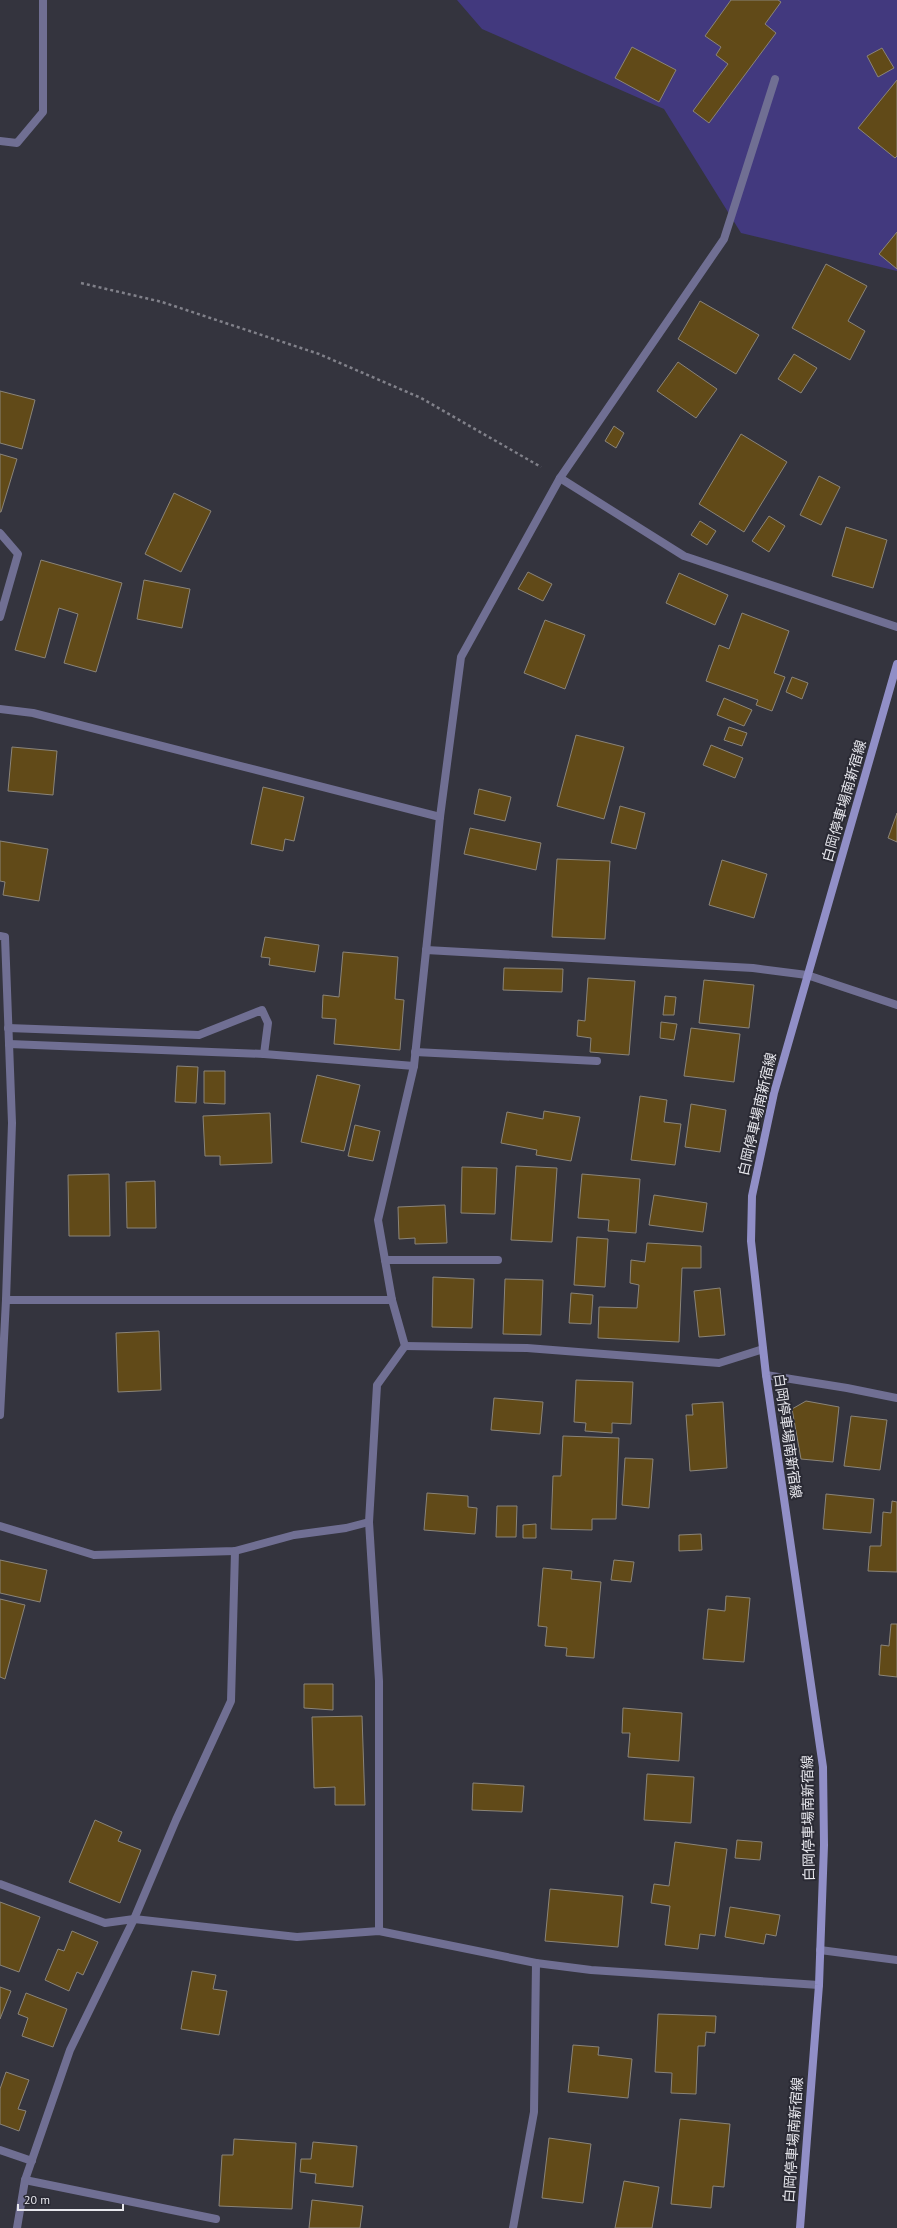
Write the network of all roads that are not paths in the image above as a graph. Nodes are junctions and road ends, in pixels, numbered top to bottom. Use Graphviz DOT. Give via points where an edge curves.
graph roads {
  1 [pos="43,0"];
  2 [pos="775,79"];
  3 [pos="0,141"];
  4 [pos="560,478"];
  5 [pos="0,533"];
  6 [pos="0,617"];
  7 [pos="897,627"];
  8 [pos="897,664"];
  9 [pos="0,709"];
  10 [pos="440,817"];
  11 [pos="0,936"];
  12 [pos="426,950"];
  13 [pos="807,975"];
  14 [pos="897,1005"];
  15 [pos="8,1028"];
  16 [pos="9,1044"];
  17 [pos="416,1052"];
  18 [pos="264,1054"];
  19 [pos="597,1061"];
  20 [pos="414,1066"];
  21 [pos="385,1260"];
  22 [pos="498,1260"];
  23 [pos="6,1300"];
  24 [pos="392,1300"];
  25 [pos="405,1346"];
  26 [pos="763,1349"];
  27 [pos="766,1375"];
  28 [pos="897,1398"];
  29 [pos="0,1415"];
  30 [pos="369,1522"];
  31 [pos="0,1526"];
  32 [pos="235,1551"];
  33 [pos="0,1884"];
  34 [pos="134,1919"];
  35 [pos="379,1931"];
  36 [pos="820,1950"];
  37 [pos="897,1960"];
  38 [pos="536,1963"];
  39 [pos="819,1985"];
  40 [pos="0,2150"];
  41 [pos="32,2160"];
  42 [pos="24,2180"];
  43 [pos="216,2219"];
  44 [pos="17,2228"];
  45 [pos="512,2228"];
  46 [pos="800,2228"];
  1 -- 3 [label="street" via="42,112 17,143"];
  2 -- 4 [label="street" via="724,239"];
  4 -- 7 [label="street" via="684,556"];
  4 -- 10 [label="street" via="461,657"];
  5 -- 6 [label="street" via="18,554"];
  8 -- 13 [label="main road, 白岡停車場南新宿線"];
  9 -- 10 [label="street" via="33,713"];
  10 -- 12 [label="street"];
  11 -- 15 [label="street" via="5,937"];
  12 -- 13 [label="street" via="753,968"];
  12 -- 17 [label="street"];
  13 -- 14 [label="street"];
  13 -- 26 [label="main road, 白岡停車場南新宿線" via="774,1093 752,1196 752,1241"];
  15 -- 16 [label="street"];
  15 -- 18 [label="street" via="199,1034 262,1010 268,1023"];
  16 -- 18 [label="street"];
  16 -- 23 [label="street" via="12,1123"];
  17 -- 19 [label="street"];
  17 -- 20 [label="street"];
  18 -- 20 [label="street"];
  20 -- 21 [label="street" via="378,1220"];
  21 -- 22 [label="street"];
  21 -- 24 [label="street"];
  23 -- 24 [label="street"];
  23 -- 29 [label="street"];
  24 -- 25 [label="street"];
  25 -- 26 [label="street" via="526,1348 719,1363"];
  25 -- 30 [label="street" via="377,1385"];
  26 -- 27 [label="main road, 白岡停車場南新宿線"];
  27 -- 28 [label="street"];
  27 -- 36 [label="main road, 白岡停車場南新宿線" via="823,1767 824,1845"];
  30 -- 32 [label="street" via="346,1528 294,1534"];
  30 -- 35 [label="street" via="378,1681"];
  31 -- 32 [label="street" via="94,1555"];
  32 -- 34 [label="street" via="231,1701"];
  33 -- 34 [label="street" via="105,1923"];
  34 -- 35 [label="street" via="297,1937"];
  34 -- 41 [label="street" via="70,2050"];
  35 -- 38 [label="street"];
  36 -- 37 [label="street"];
  36 -- 39 [label="main road, 白岡停車場南新宿線"];
  38 -- 39 [label="street" via="591,1970"];
  38 -- 45 [label="street" via="534,2112"];
  39 -- 46 [label="main road, 白岡停車場南新宿線"];
  40 -- 41 [label="street"];
  41 -- 42 [label="street"];
  42 -- 43 [label="street"];
  42 -- 44 [label="street"];
}
